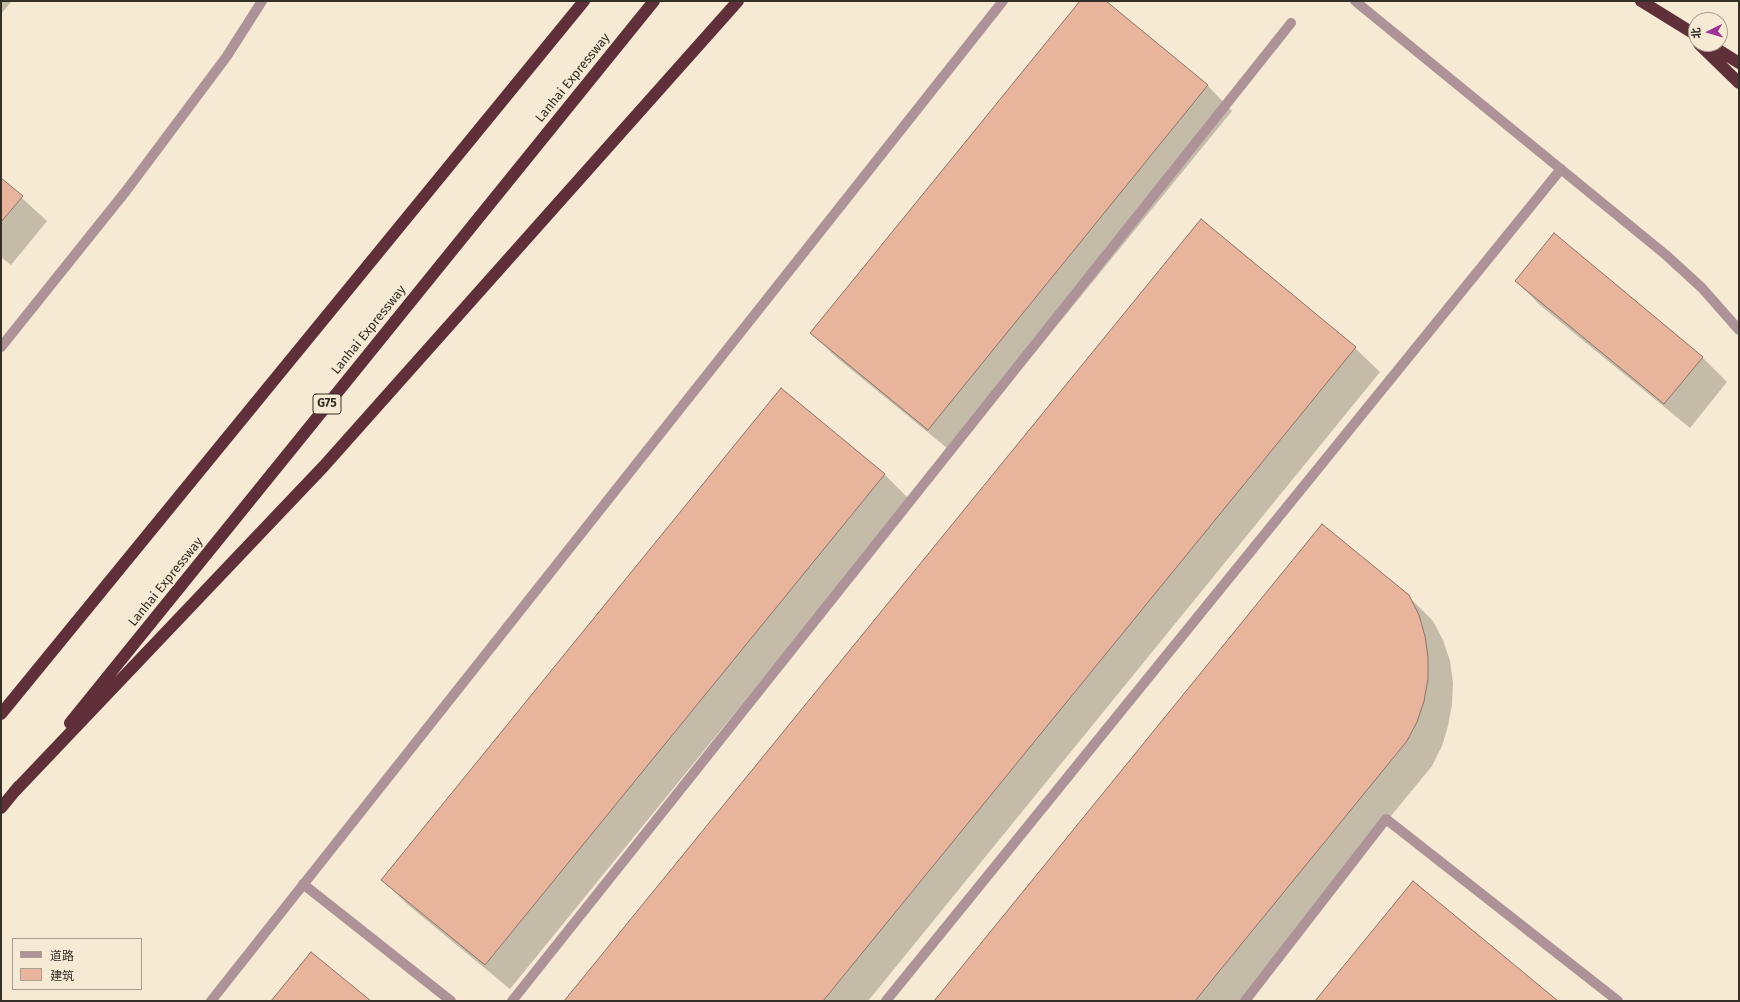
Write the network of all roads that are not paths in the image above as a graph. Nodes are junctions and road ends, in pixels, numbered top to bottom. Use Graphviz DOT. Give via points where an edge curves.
graph roads {
  1 [pos="262,1"];
  2 [pos="584,1"];
  3 [pos="654,1"];
  4 [pos="738,1"];
  5 [pos="1003,1"];
  6 [pos="1355,1"];
  7 [pos="1641,1"];
  8 [pos="1677,23"];
  9 [pos="1291,24"];
  10 [pos="1688,31"];
  11 [pos="1688,33"];
  12 [pos="1707,52"];
  13 [pos="1721,52"];
  14 [pos="1739,64"];
  15 [pos="1739,83"];
  16 [pos="1561,169"];
  17 [pos="1739,330"];
  18 [pos="1,347"];
  19 [pos="1,714"];
  20 [pos="14,792"];
  21 [pos="1,808"];
  22 [pos="303,884"];
  23 [pos="211,1001"];
  24 [pos="451,1001"];
  25 [pos="512,1001"];
  26 [pos="886,1001"];
  27 [pos="1245,1001"];
  28 [pos="1618,1001"];
  1 -- 18 [label="street" via="227,56 126,191"];
  2 -- 19 [label="highway"];
  3 -- 20 [label="highway, Lanhai Expressway / G75"];
  4 -- 20 [label="highway" via="324,466"];
  5 -- 22 [label="street"];
  6 -- 16 [label="street"];
  7 -- 8 [label="highway"];
  8 -- 10 [label="highway"];
  8 -- 11 [label="highway"];
  9 -- 25 [label="street"];
  12 -- 15 [label="highway"];
  13 -- 14 [label="highway"];
  16 -- 17 [label="street" via="1666,255 1702,288"];
  16 -- 26 [label="street"];
  20 -- 21 [label="highway, Lanhai Expressway / G75"];
  22 -- 23 [label="street"];
  22 -- 24 [label="street"];
  27 -- 28 [label="street" via="1386,819"];
}
